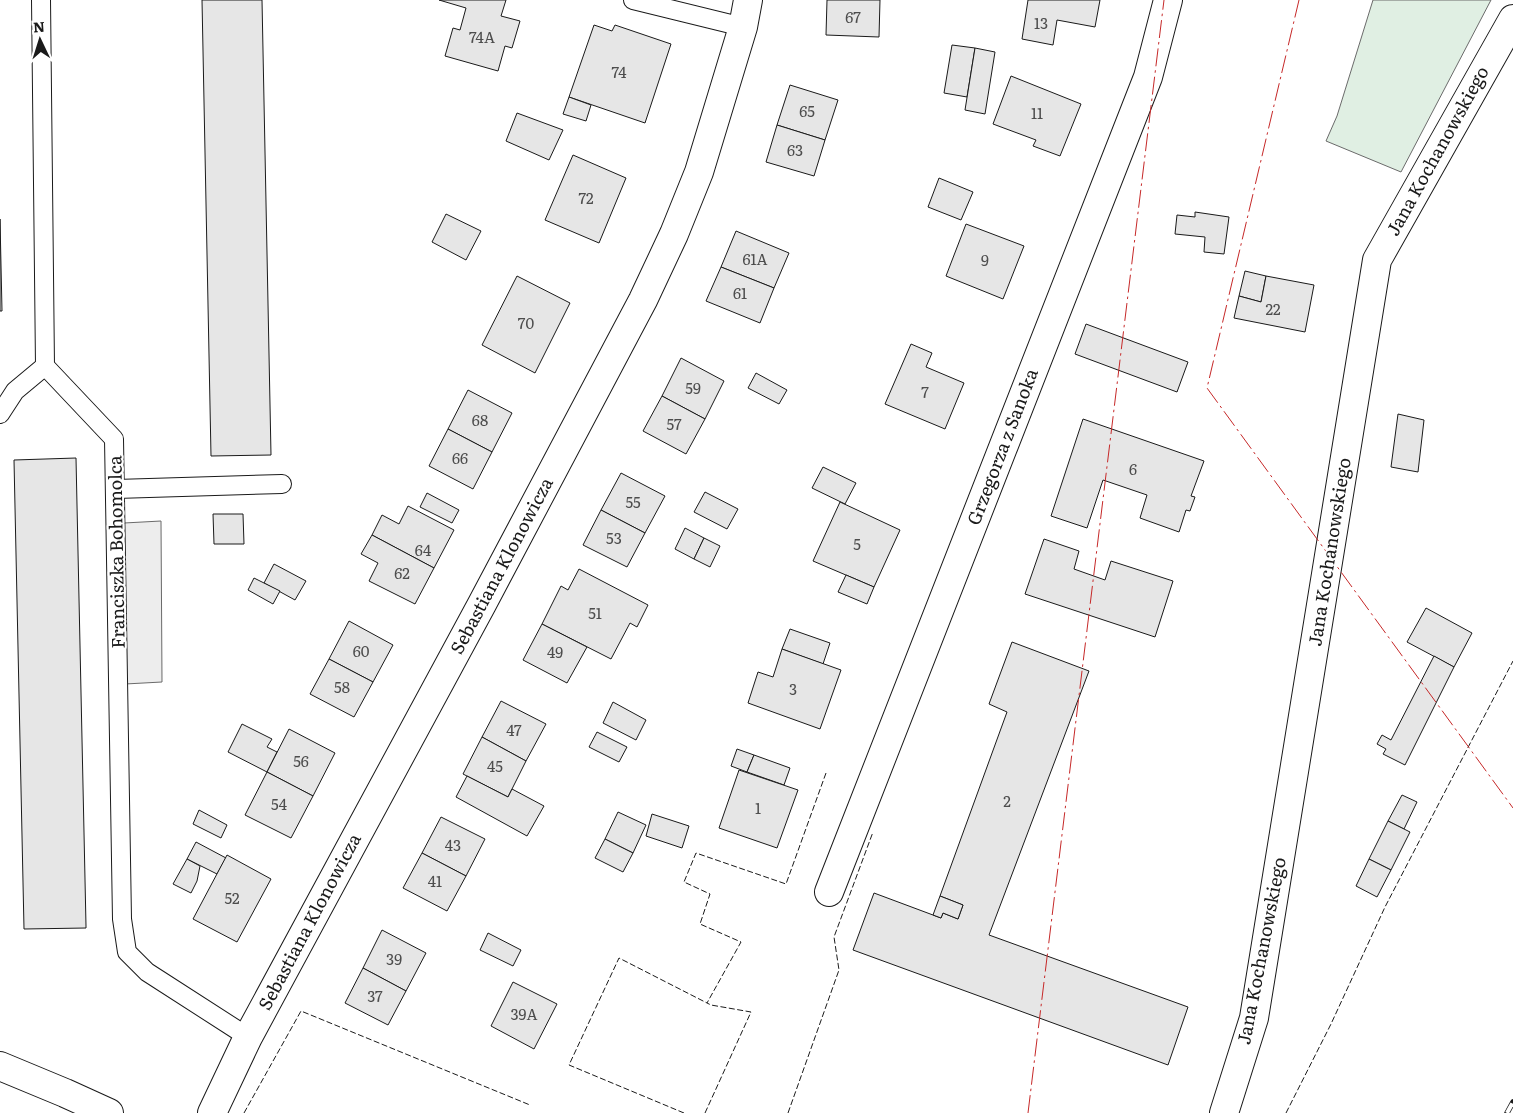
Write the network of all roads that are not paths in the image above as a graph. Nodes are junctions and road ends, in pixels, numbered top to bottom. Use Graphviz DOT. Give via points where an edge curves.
graph roads {
  1 [pos="41,0"];
  2 [pos="633,0"];
  3 [pos="748,0"];
  4 [pos="1168,0"];
  5 [pos="1513,19"];
  6 [pos="743,27"];
  7 [pos="46,366"];
  8 [pos="0,414"];
  9 [pos="282,484"];
  10 [pos="116,489"];
  11 [pos="829,892"];
  12 [pos="248,1036"];
  13 [pos="0,1066"];
  14 [pos="109,1113"];
  15 [pos="212,1113"];
  16 [pos="1224,1113"];
  1 -- 7 [label="lane"];
  2 -- 6 [label="lane"];
  3 -- 6 [label="street, Sebastiana Klonowicza"];
  4 -- 11 [label="street, Grzegorza z Sanoka" via="1148,78"];
  5 -- 16 [label="street, Jana Kochanowskiego" via="1377,260 1254,1018"];
  6 -- 12 [label="street, Sebastiana Klonowicza" via="699,172 643,300"];
  7 -- 8 [label="lane" via="15,391"];
  7 -- 10 [label="lane, Franciszka Bohomolca" via="114,439"];
  9 -- 10 [label="lane"];
  10 -- 12 [label="lane, Franciszka Bohomolca" via="122,919 127,952 147,972"];
  12 -- 15 [label="street, Sebastiana Klonowicza"];
  13 -- 14 [label="street"];
}
